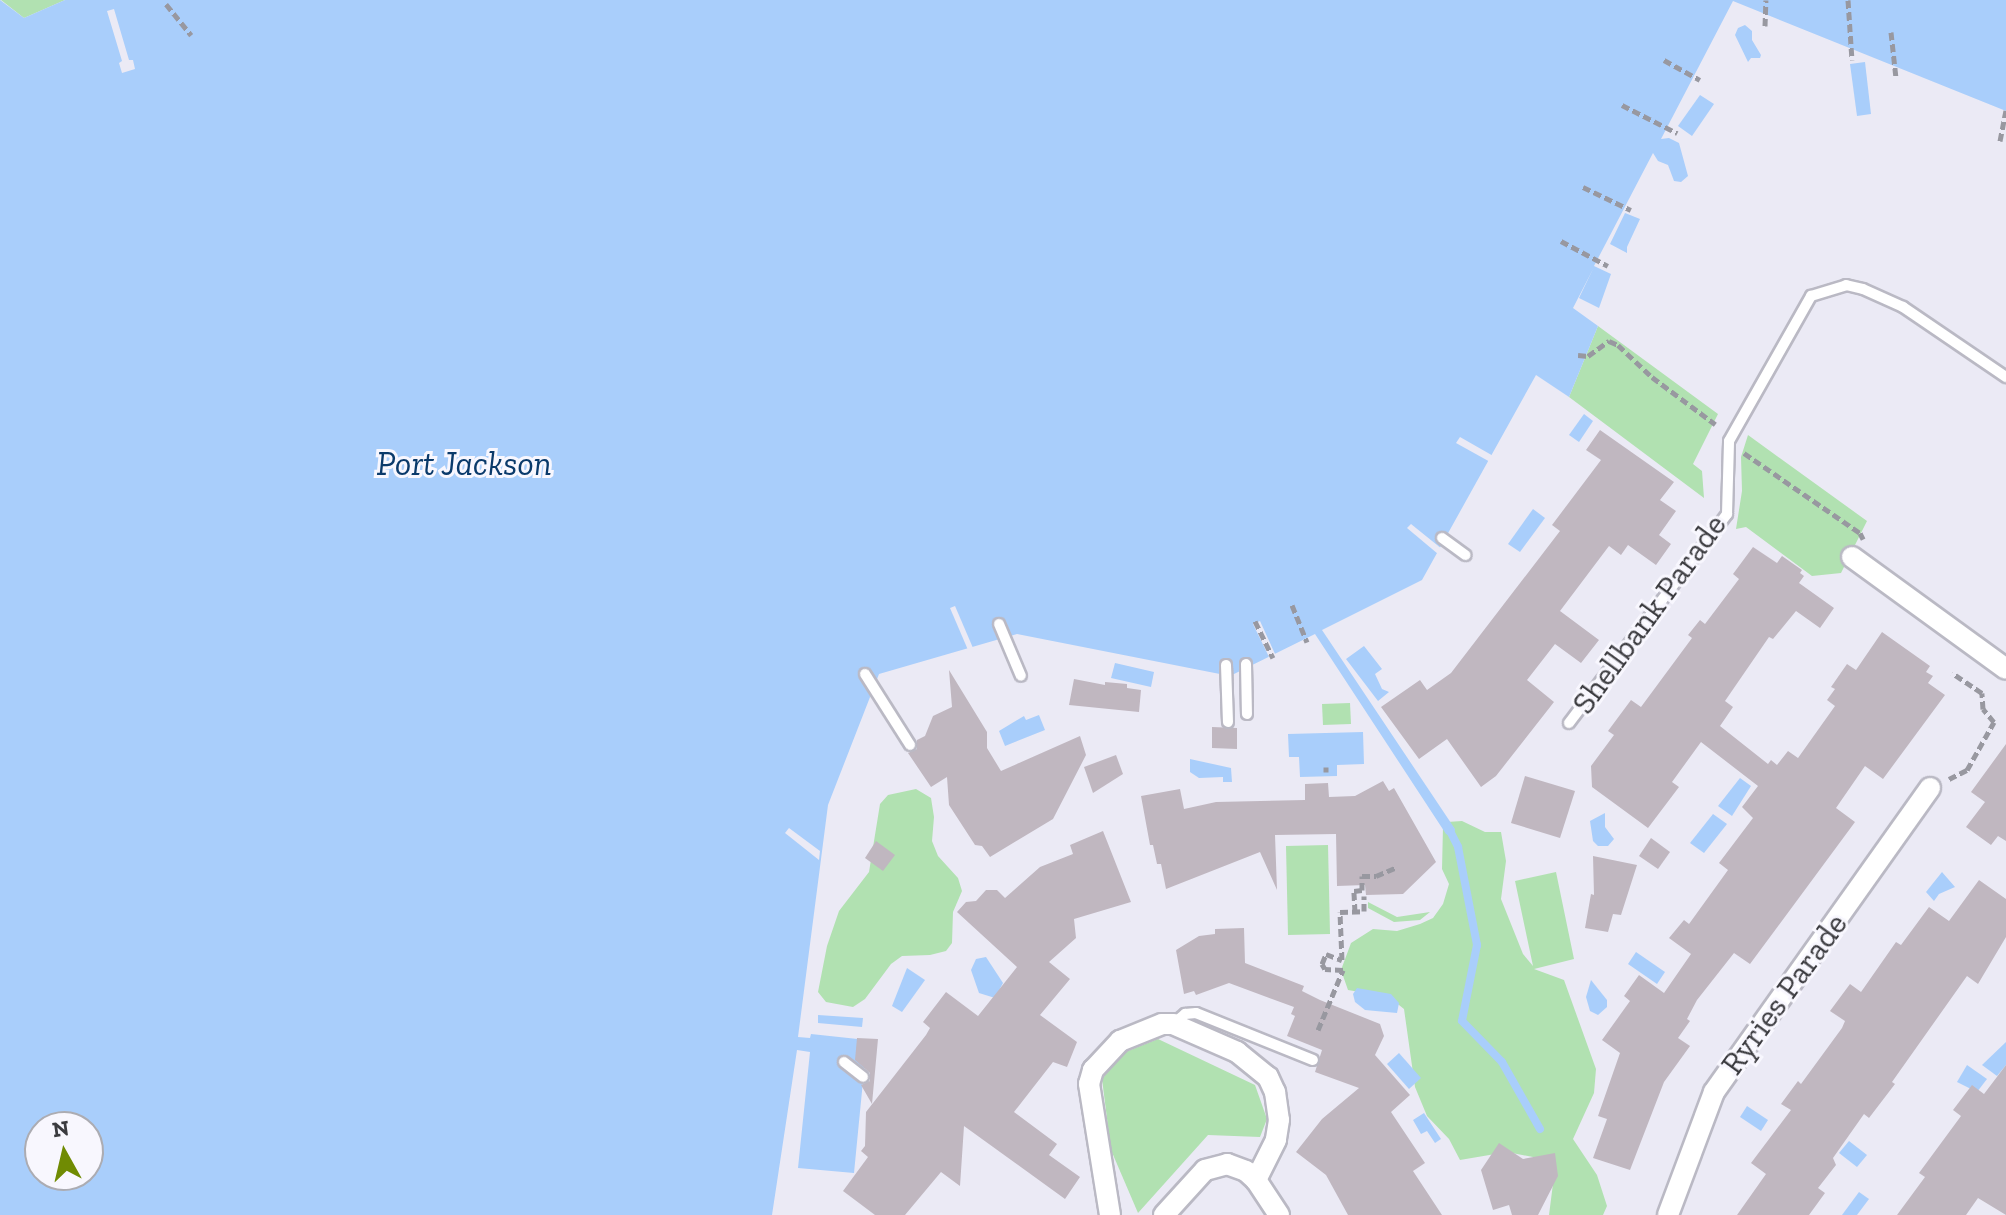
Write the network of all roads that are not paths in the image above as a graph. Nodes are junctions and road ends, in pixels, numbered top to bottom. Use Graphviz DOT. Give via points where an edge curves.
graph roads {
  1 [pos="2006,377"];
  2 [pos="1442,538"];
  3 [pos="1465,555"];
  4 [pos="1852,557"];
  5 [pos="999,624"];
  6 [pos="1246,664"];
  7 [pos="1226,665"];
  8 [pos="2006,669"];
  9 [pos="865,674"];
  10 [pos="1021,676"];
  11 [pos="1247,714"];
  12 [pos="1228,722"];
  13 [pos="1569,723"];
  14 [pos="910,745"];
  15 [pos="1930,788"];
  16 [pos="1173,1024"];
  17 [pos="1313,1060"];
  18 [pos="844,1062"];
  19 [pos="863,1077"];
  20 [pos="1256,1180"];
  21 [pos="1110,1215"];
  22 [pos="1164,1215"];
  23 [pos="1279,1215"];
  24 [pos="1668,1215"];
  1 -- 13 [label="lane, Shellbank Parade" via="1903,307 1846,285 1811,296 1733,432 1726,456 1727,514"];
  2 -- 3 [label="lane"];
  4 -- 8 [label="street"];
  5 -- 10 [label="lane"];
  6 -- 11 [label="lane"];
  7 -- 12 [label="lane"];
  9 -- 14 [label="lane"];
  15 -- 24 [label="street, Ryries Parade" via="1714,1092"];
  16 -- 17 [label="lane" via="1196,1013"];
  16 -- 20 [label="street" via="1237,1052 1268,1077 1279,1120 1276,1140"];
  16 -- 21 [label="street" via="1120,1041 1093,1070 1090,1098"];
  18 -- 19 [label="lane"];
  20 -- 22 [label="street" via="1227,1164 1205,1170"];
  20 -- 23 [label="street"];
}
